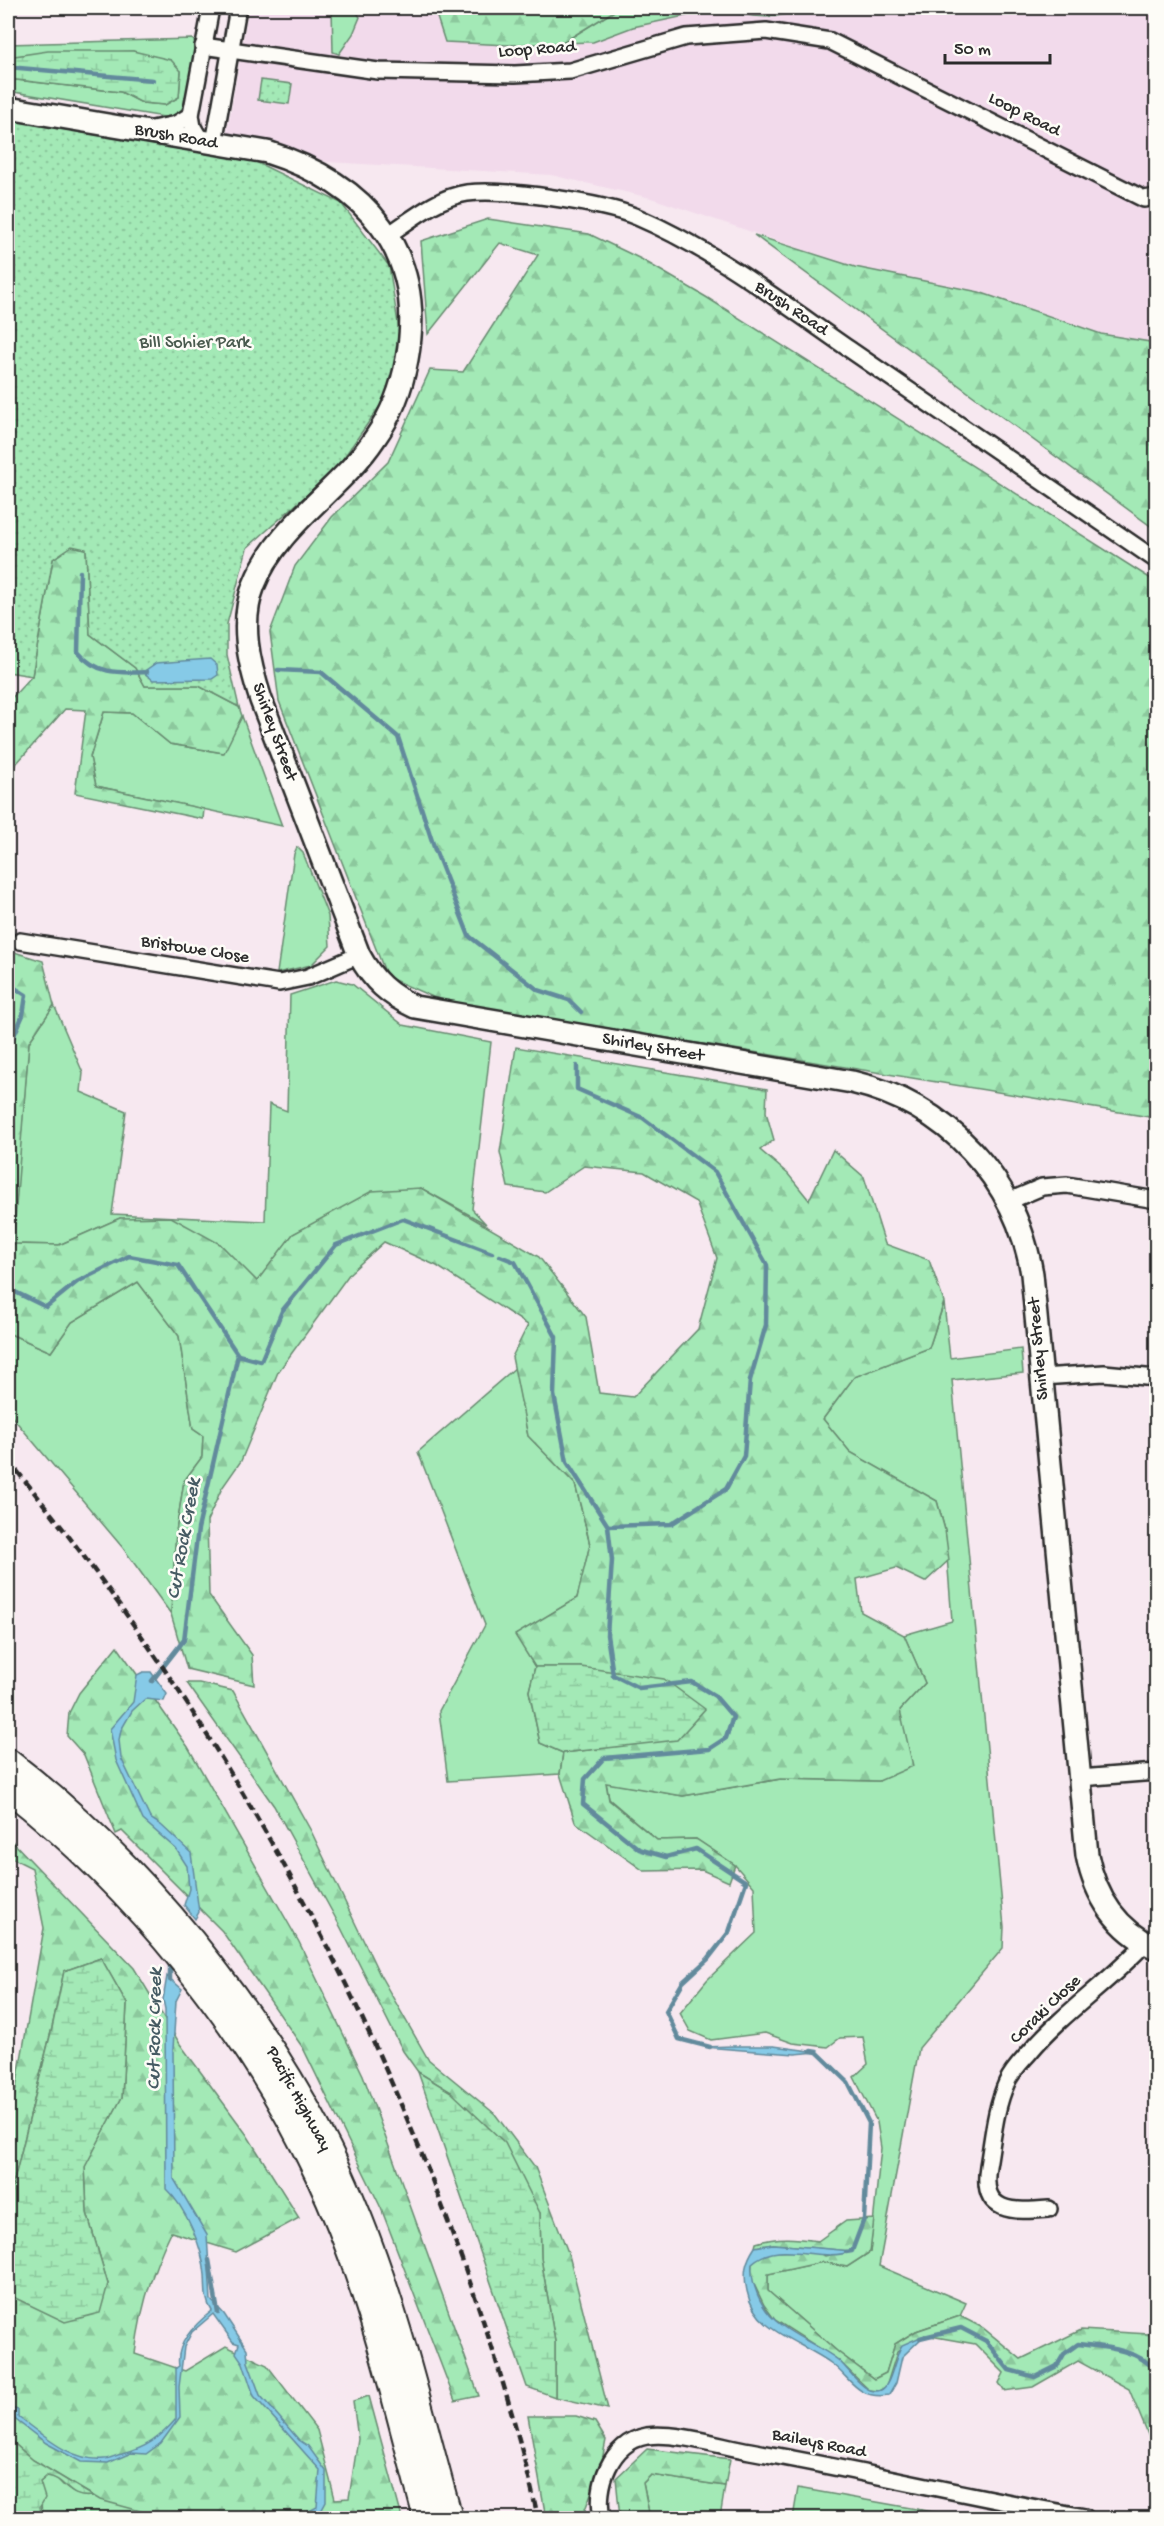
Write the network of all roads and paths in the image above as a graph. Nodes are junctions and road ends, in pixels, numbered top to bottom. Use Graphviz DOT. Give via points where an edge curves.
graph roads {
  1 [pos="211,8"];
  2 [pos="238,8"];
  3 [pos="203,46"];
  4 [pos="230,50"];
  5 [pos="8,108"];
  6 [pos="191,115"];
  7 [pos="110,125"];
  8 [pos="207,142"];
  9 [pos="339,185"];
  10 [pos="1156,197"];
  11 [pos="388,235"];
  12 [pos="1156,560"];
  13 [pos="20,941"];
  14 [pos="359,955"];
  15 [pos="1156,1200"];
  16 [pos="1009,1201"];
  17 [pos="1041,1377"];
  18 [pos="1156,1378"];
  19 [pos="8,1761"];
  20 [pos="1156,1772"];
  21 [pos="1080,1778"];
  22 [pos="8,1789"];
  23 [pos="138,1896"];
  24 [pos="1151,1946"];
  25 [pos="218,1989"];
  26 [pos="1049,2209"];
  27 [pos="1055,2515"];
  28 [pos="1085,2517"];
  29 [pos="426,2518"];
  30 [pos="450,2518"];
  31 [pos="602,2518"];
  1 -- 3 [label="street"];
  2 -- 4 [label="street"];
  3 -- 4 [label="street, Loop Road"];
  3 -- 6 [label="street"];
  4 -- 8 [label="street"];
  4 -- 10 [label="street, Loop Road" via="378,71 515,74 570,71 686,37 766,31 830,41 1144,199"];
  5 -- 7 [label="street, Brush Road"];
  6 -- 7 [label="street" via="158,129"];
  6 -- 8 [label="street" via="193,127"];
  7 -- 8 [label="street, Brush Road"];
  8 -- 9 [label="street, Brush Road" via="267,152 301,163"];
  9 -- 11 [label="street, Shirley Street"];
  11 -- 12 [label="street, Brush Road" via="441,201 492,191 634,216 671,232 757,286"];
  11 -- 14 [label="street, Shirley Street" via="401,262 411,303 410,340 398,395 376,438 360,459 278,542 253,586 246,628 249,661 261,700"];
  13 -- 14 [label="street, Bristowe Close" via="279,983 308,977"];
  14 -- 16 [label="street, Shirley Street" via="379,985 415,1007 852,1082 886,1092 936,1119 965,1142"];
  15 -- 16 [label="street" via="1068,1185 1042,1187"];
  16 -- 17 [label="street, Shirley Street" via="1029,1256"];
  17 -- 18 [label="street" via="1104,1373"];
  17 -- 21 [label="street, Shirley Street"];
  19 -- 23 [label="main road, Pacific Highway" via="121,1861"];
  20 -- 21 [label="street"];
  21 -- 24 [label="street, Shirley Street" via="1092,1879 1114,1915"];
  22 -- 23 [label="main road, Pacific Highway"];
  23 -- 25 [label="main road, Pacific Highway"];
  24 -- 26 [label="street, Coraki Close" via="1044,2035 1006,2083 996,2113 987,2192 994,2202 1007,2209"];
  25 -- 29 [label="main road, Pacific Highway" via="317,2173 333,2212 381,2349"];
  25 -- 30 [label="main road, Pacific Highway" via="284,2070 360,2218 398,2330"];
  27 -- 28 [label="street, Baileys Road"];
  27 -- 31 [label="street, Baileys Road" via="800,2460 679,2438 646,2436 623,2447 605,2470 599,2505"];
}
